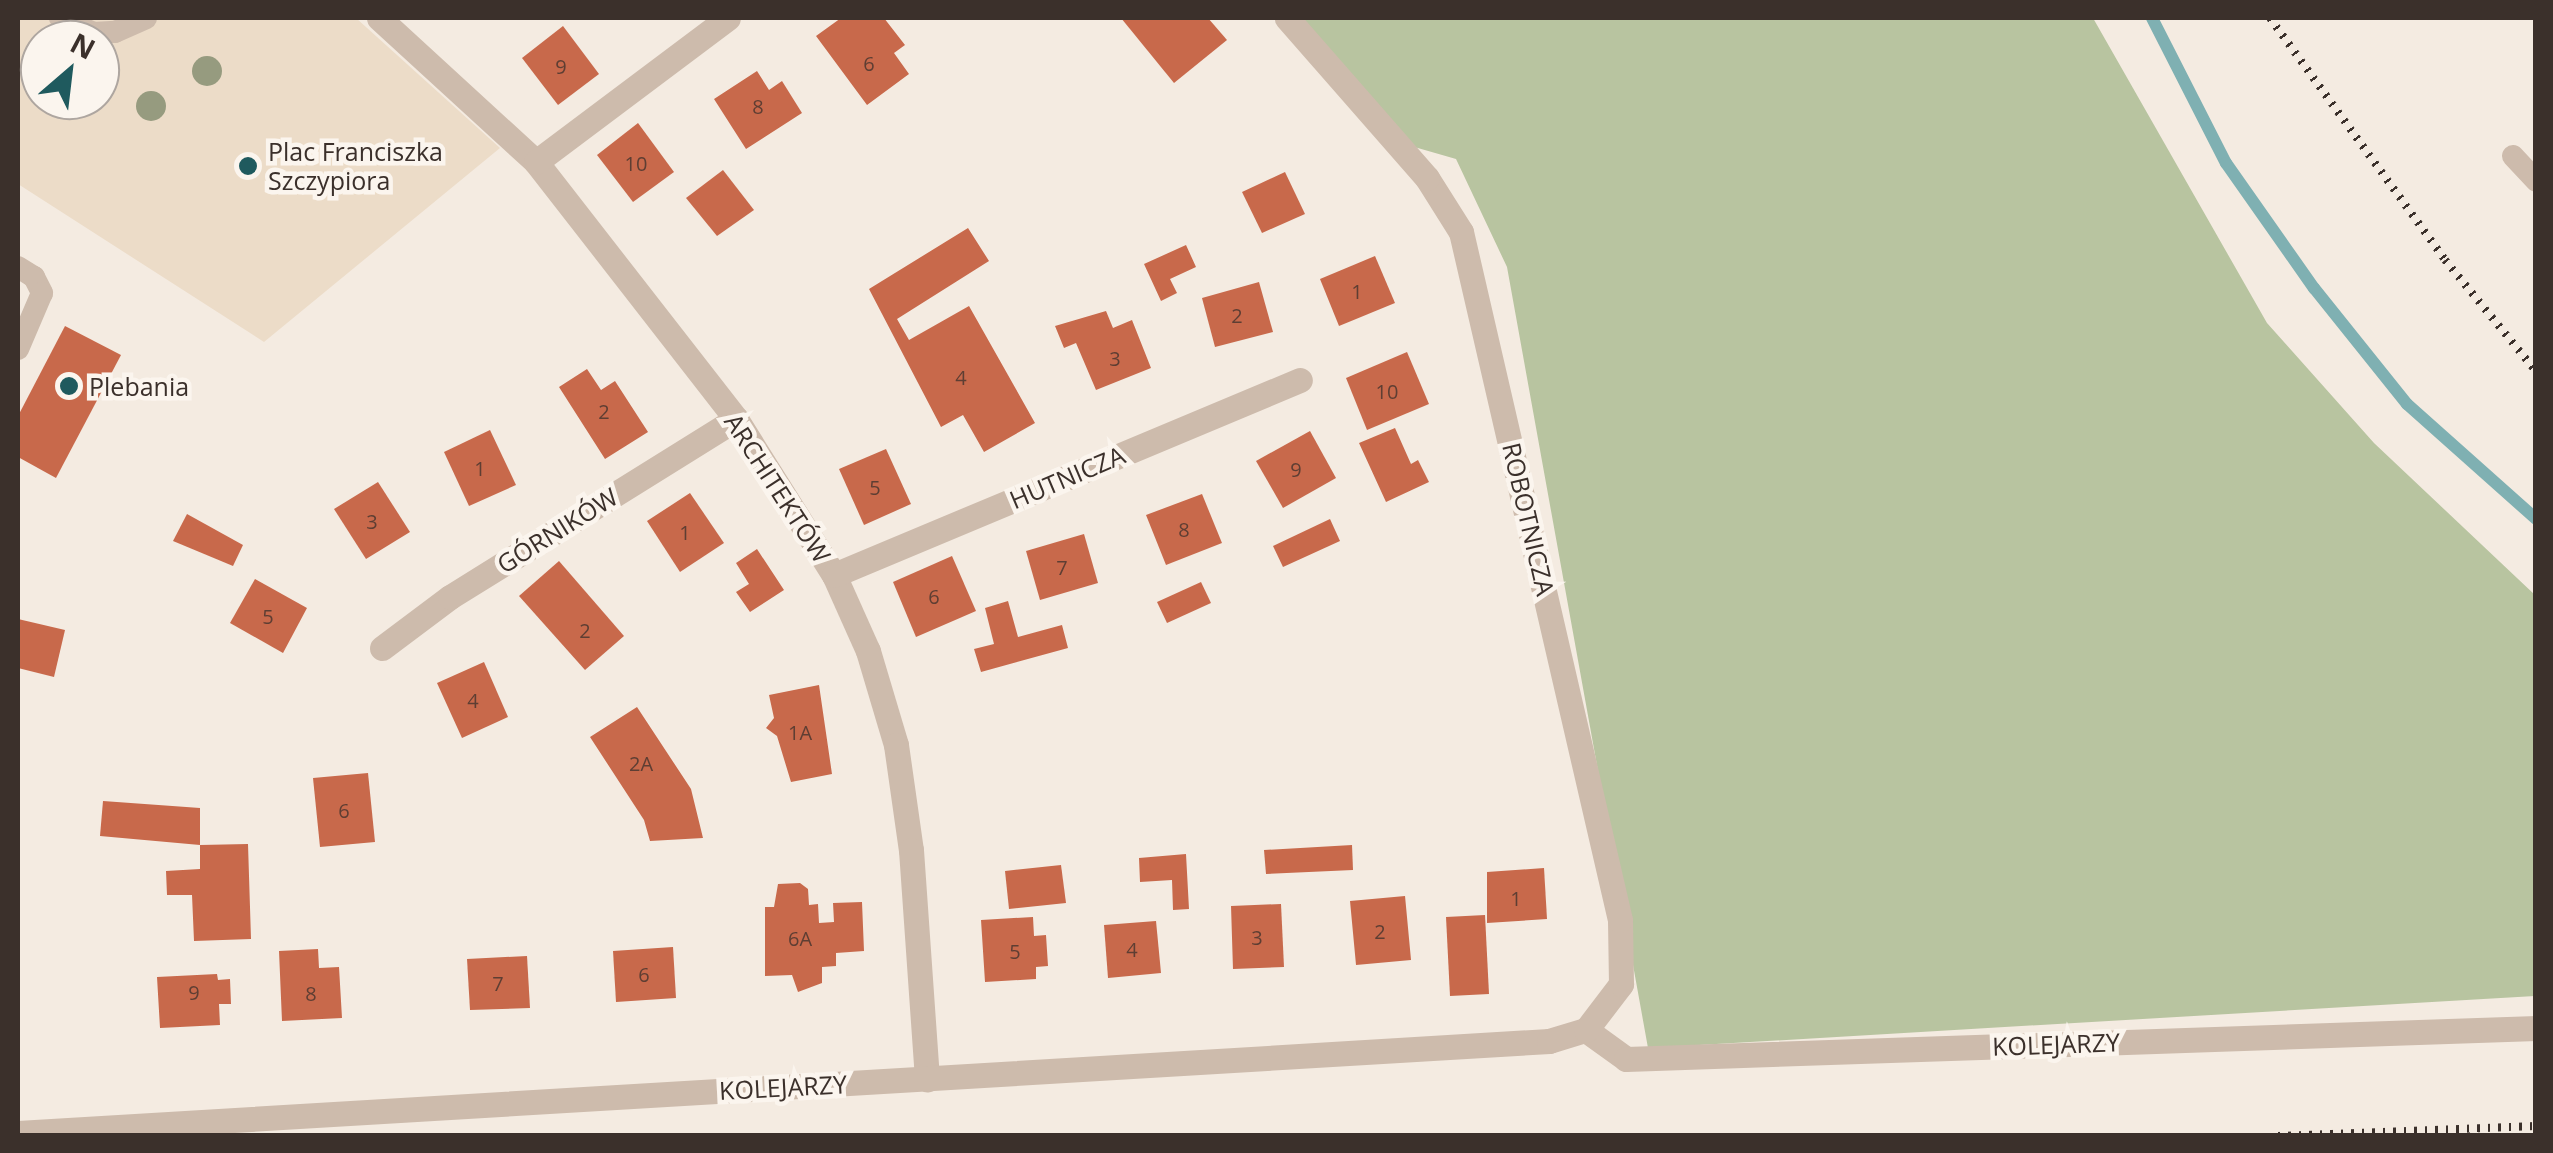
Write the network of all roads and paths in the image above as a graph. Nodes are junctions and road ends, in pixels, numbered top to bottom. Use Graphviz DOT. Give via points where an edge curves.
graph roads {
  1 [pos="60,18"];
  2 [pos="146,18"];
  3 [pos="379,18"];
  4 [pos="728,18"];
  5 [pos="1287,18"];
  6 [pos="2513,156"];
  7 [pos="536,162"];
  8 [pos="2536,182"];
  9 [pos="18,266"];
  10 [pos="18,349"];
  11 [pos="1300,380"];
  12 [pos="736,419"];
  13 [pos="834,575"];
  14 [pos="382,648"];
  15 [pos="2536,1028"];
  16 [pos="1586,1030"];
  17 [pos="928,1079"];
  18 [pos="18,1133"];
  1 -- 2 [label="lane" via="92,33 115,32"];
  3 -- 7 [label="street, ARCHITEKTÓW"];
  4 -- 7 [label="street"];
  5 -- 16 [label="street, ROBOTNICZA" via="1427,178 1461,232 1620,920 1621,984"];
  6 -- 8 [label="lane"];
  7 -- 12 [label="street, ARCHITEKTÓW"];
  9 -- 10 [label="lane" via="42,293"];
  11 -- 13 [label="street, HUTNICZA"];
  12 -- 13 [label="street, ARCHITEKTÓW"];
  12 -- 14 [label="street, GÓRNIKÓW" via="450,597"];
  13 -- 17 [label="street, ARCHITEKTÓW" via="868,651 896,745 912,850"];
  15 -- 16 [label="street, KOLEJARZY" via="1626,1059"];
  16 -- 17 [label="street, KOLEJARZY" via="1550,1041"];
  17 -- 18 [label="street, KOLEJARZY"];
}
